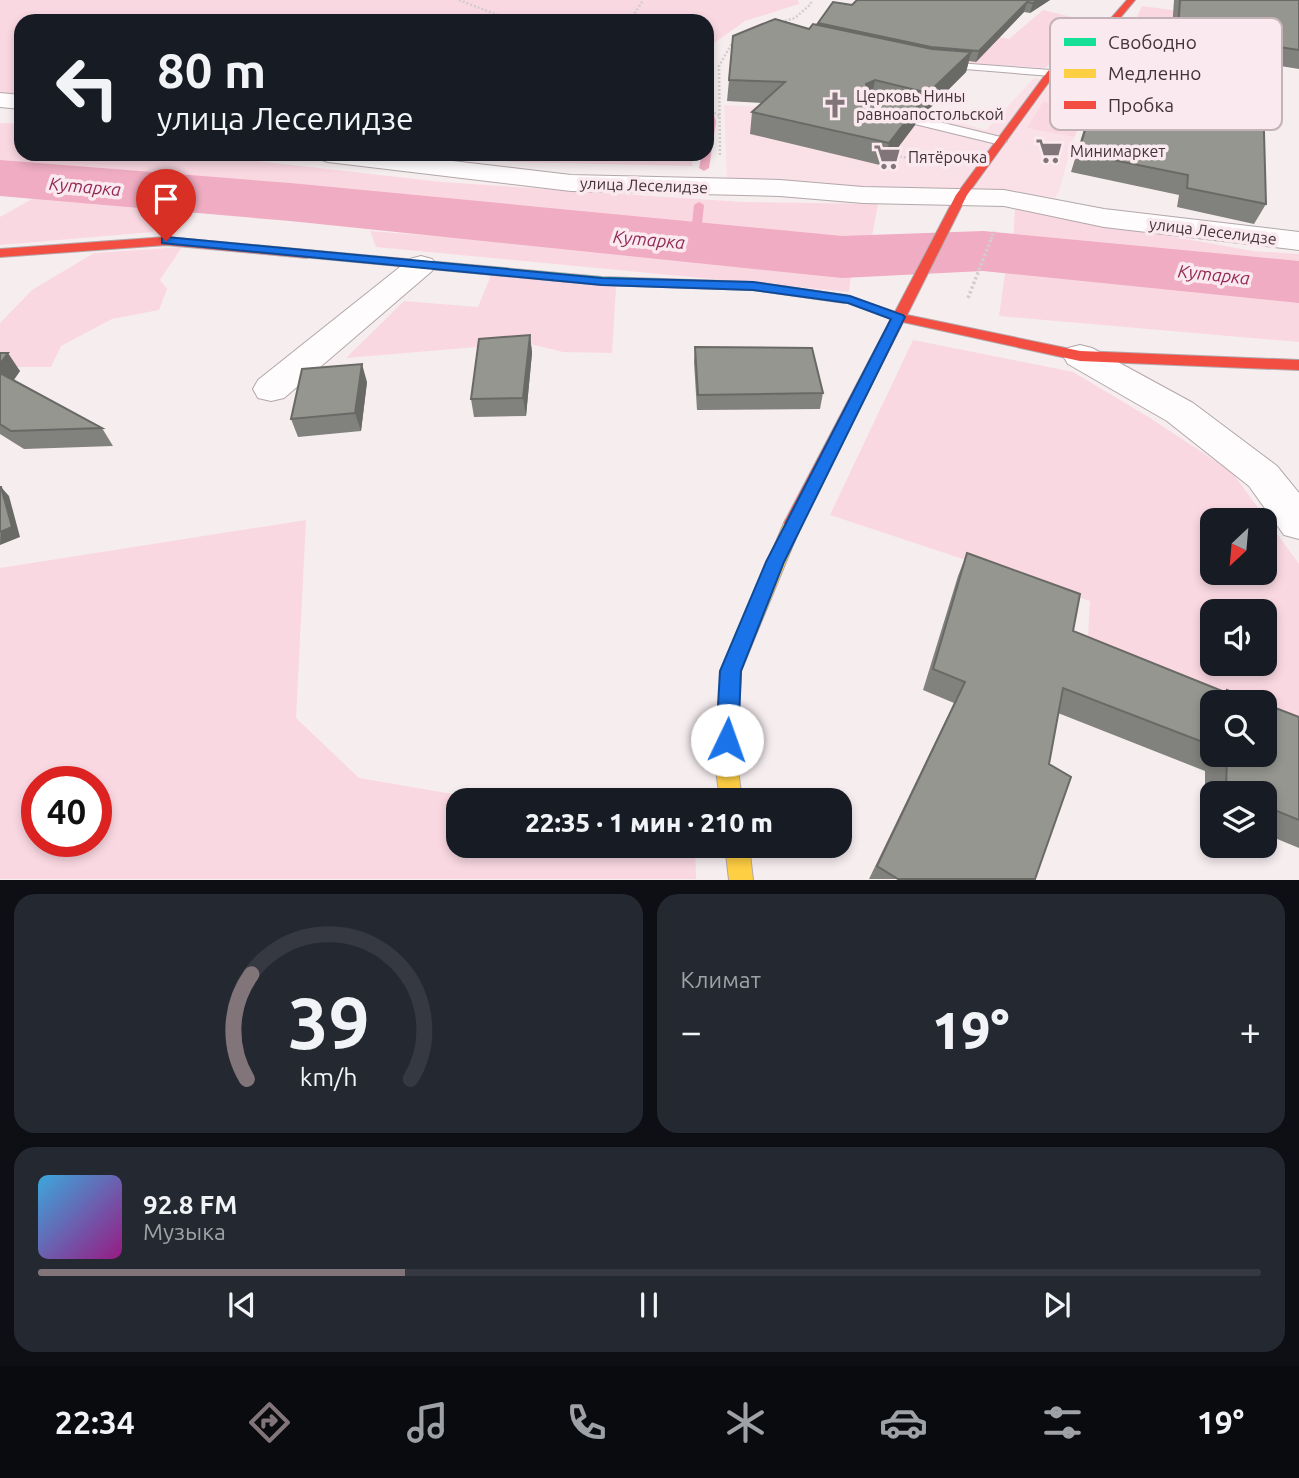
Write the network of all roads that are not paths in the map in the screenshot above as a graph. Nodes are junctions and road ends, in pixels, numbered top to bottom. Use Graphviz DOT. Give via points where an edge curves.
graph roads {
  1 [pos="1131,0"];
  2 [pos="1116,18"];
  3 [pos="928,64"];
  4 [pos="1050,73"];
  5 [pos="1050,74"];
  6 [pos="883,112"];
  7 [pos="1001,141"];
  8 [pos="387,161"];
  9 [pos="958,202"];
  10 [pos="1299,241"];
  11 [pos="0,253"];
  12 [pos="421,265"];
  13 [pos="898,317"];
  14 [pos="1080,356"];
  15 [pos="1299,365"];
  16 [pos="271,389"];
  17 [pos="1299,523"];
  18 [pos="729,788"];
  19 [pos="738,858"];
  20 [pos="741,880"];
  1 -- 2 [label="street"];
  3 -- 4 [label="lane"];
  5 -- 7 [label="street"];
  6 -- 7 [label="lane"];
  7 -- 9 [label="street"];
  8 -- 9 [label="street, улица Леселидзе" via="571,183 780,188"];
  9 -- 10 [label="street, улица Леселидзе" via="1004,198 1104,218"];
  9 -- 13 [label="street"];
  11 -- 12 [label="street" via="166,241"];
  12 -- 13 [label="street" via="602,281 753,286 850,300"];
  12 -- 16 [label="street"];
  13 -- 14 [label="street"];
  13 -- 18 [label="street" via="784,540 731,671 726,762"];
  14 -- 15 [label="street"];
  14 -- 17 [label="street" via="1180,412 1263,476"];
  19 -- 20 [label="street"];
}
